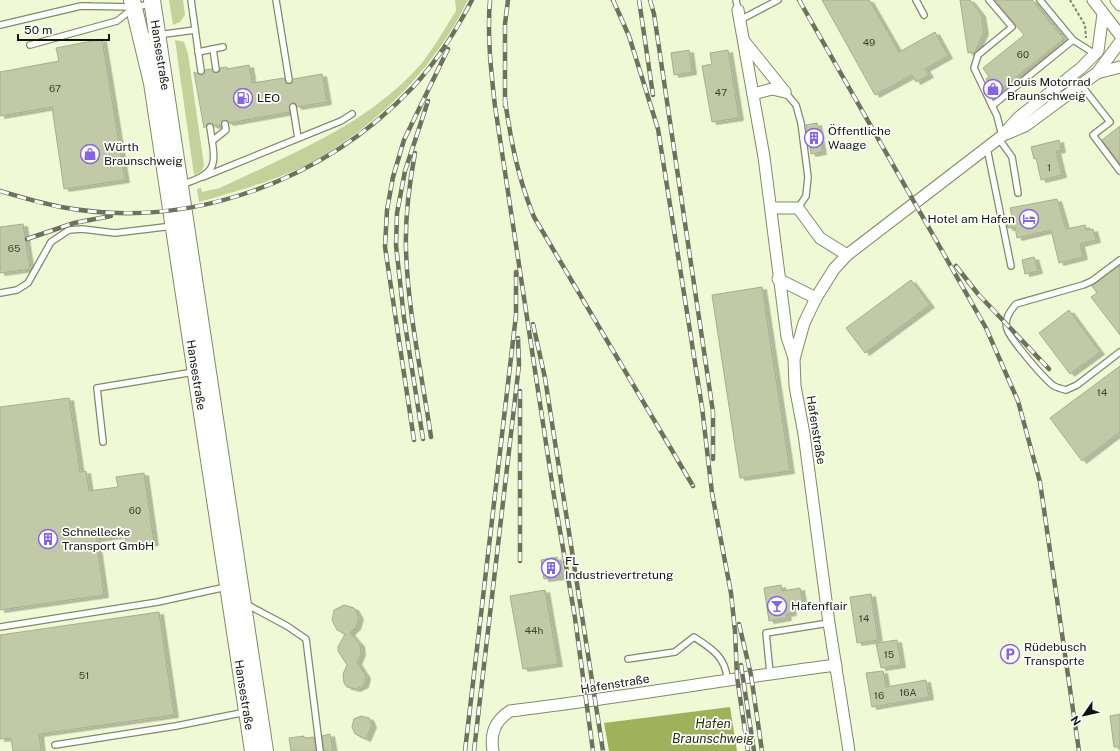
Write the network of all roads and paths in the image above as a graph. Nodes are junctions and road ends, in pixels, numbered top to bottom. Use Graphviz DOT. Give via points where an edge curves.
graph roads {
  1 [pos="191,0"];
  2 [pos="276,0"];
  3 [pos="778,0"];
  4 [pos="916,0"];
  5 [pos="989,0"];
  6 [pos="1040,0"];
  7 [pos="1070,0"];
  8 [pos="1093,0"];
  9 [pos="1116,0"];
  10 [pos="152,2"];
  11 [pos="132,4"];
  12 [pos="1120,5"];
  13 [pos="738,10"];
  14 [pos="1104,14"];
  15 [pos="924,15"];
  16 [pos="0,25"];
  17 [pos="195,30"];
  18 [pos="1120,35"];
  19 [pos="149,36"];
  20 [pos="1120,38"];
  21 [pos="744,40"];
  22 [pos="1073,40"];
  23 [pos="1101,40"];
  24 [pos="1120,42"];
  25 [pos="30,45"];
  26 [pos="223,47"];
  27 [pos="213,49"];
  28 [pos="198,52"];
  29 [pos="1095,54"];
  30 [pos="1120,67"];
  31 [pos="216,69"];
  32 [pos="201,71"];
  33 [pos="1097,73"];
  34 [pos="289,80"];
  35 [pos="1081,85"];
  36 [pos="785,92"];
  37 [pos="753,94"];
  38 [pos="992,106"];
  39 [pos="293,107"];
  40 [pos="352,114"];
  41 [pos="225,124"];
  42 [pos="210,127"];
  43 [pos="298,138"];
  44 [pos="1000,138"];
  45 [pos="212,141"];
  46 [pos="987,148"];
  47 [pos="1120,172"];
  48 [pos="203,177"];
  49 [pos="180,184"];
  50 [pos="1018,193"];
  51 [pos="771,208"];
  52 [pos="798,208"];
  53 [pos="180,226"];
  54 [pos="847,255"];
  55 [pos="1120,260"];
  56 [pos="1011,266"];
  57 [pos="778,280"];
  58 [pos="0,292"];
  59 [pos="816,298"];
  60 [pos="1120,352"];
  61 [pos="794,359"];
  62 [pos="202,371"];
  63 [pos="103,442"];
  64 [pos="234,586"];
  65 [pos="243,602"];
  66 [pos="829,623"];
  67 [pos="0,627"];
  68 [pos="628,659"];
  69 [pos="836,665"];
  70 [pos="770,673"];
  71 [pos="727,679"];
  72 [pos="253,711"];
  73 [pos="55,745"];
  74 [pos="253,751"];
  75 [pos="265,751"];
  76 [pos="320,751"];
  77 [pos="493,751"];
  78 [pos="849,751"];
  1 -- 17 [label="lane"];
  2 -- 34 [label="lane"];
  3 -- 13 [label="lane"];
  4 -- 15 [label="lane"];
  5 -- 38 [label="lane" via="1012,27 978,55 974,68"];
  6 -- 22 [label="lane"];
  7 -- 29 [label="path" via="1085,25 1087,42"];
  8 -- 14 [label="street"];
  9 -- 12 [label="street"];
  10 -- 11 [label="lane"];
  10 -- 19 [label="main road, Hansestraße"];
  11 -- 16 [label="lane" via="81,6"];
  11 -- 19 [label="main road, Hansestraße"];
  11 -- 25 [label="lane" via="117,21"];
  13 -- 21 [label="street, Hafenstraße"];
  14 -- 18 [label="street"];
  14 -- 23 [label="street, Hafenstraße"];
  17 -- 19 [label="lane"];
  17 -- 28 [label="lane"];
  19 -- 49 [label="main road, Hansestraße"];
  19 -- 53 [label="main road, Hansestraße" via="152,83"];
  20 -- 23 [label="street"];
  21 -- 36 [label="street, Hafenstraße"];
  21 -- 37 [label="street, Hafenstraße"];
  22 -- 29 [label="lane"];
  22 -- 38 [label="lane"];
  23 -- 29 [label="street, Hafenstraße"];
  24 -- 33 [label="street, Hafenstraße"];
  26 -- 27 [label="lane"];
  27 -- 28 [label="lane"];
  27 -- 31 [label="lane"];
  28 -- 32 [label="lane"];
  29 -- 44 [label="street, Hafenstraße" via="1018,118"];
  30 -- 33 [label="street, Hafenstraße"];
  33 -- 35 [label="street, Hafenstraße"];
  35 -- 44 [label="street, Hafenstraße" via="1025,126"];
  35 -- 47 [label="lane" via="1110,122 1093,135"];
  36 -- 37 [label="street" via="772,89"];
  36 -- 52 [label="lane" via="798,111 808,177 806,196"];
  37 -- 51 [label="street, Hafenstraße"];
  38 -- 44 [label="lane"];
  39 -- 43 [label="lane"];
  40 -- 43 [label="lane"];
  41 -- 45 [label="lane" via="226,130"];
  42 -- 45 [label="lane"];
  43 -- 48 [label="lane"];
  44 -- 46 [label="street, Hafenstraße"];
  44 -- 50 [label="lane" via="1012,156"];
  45 -- 48 [label="lane" via="215,158 211,170"];
  46 -- 54 [label="street, Hafenstraße"];
  46 -- 56 [label="lane"];
  48 -- 49 [label="lane"];
  49 -- 53 [label="main road, Hansestraße"];
  51 -- 52 [label="street"];
  51 -- 57 [label="street, Hafenstraße"];
  52 -- 54 [label="street" via="820,238"];
  53 -- 58 [label="lane" via="115,233 69,230 51,242 28,283 17,290"];
  53 -- 62 [label="main road, Hansestraße"];
  54 -- 59 [label="street, Hafenstraße" via="834,269"];
  55 -- 60 [label="lane" via="1083,285 1016,304 1006,320 1012,338 1055,387 1066,390 1077,385"];
  57 -- 59 [label="street"];
  57 -- 61 [label="street, Hafenstraße" via="787,337"];
  59 -- 61 [label="street, Hafenstraße" via="804,323"];
  61 -- 66 [label="street, Hafenstraße" via="795,386 804,434"];
  62 -- 63 [label="lane" via="97,388"];
  62 -- 64 [label="main road, Hansestraße"];
  64 -- 65 [label="main road, Hansestraße"];
  64 -- 67 [label="lane" via="158,602"];
  64 -- 72 [label="main road, Hansestraße"];
  65 -- 72 [label="main road, Hansestraße"];
  65 -- 76 [label="lane" via="306,639"];
  66 -- 69 [label="street, Hafenstraße"];
  66 -- 70 [label="lane" via="766,633"];
  68 -- 71 [label="lane" via="675,652 694,637 711,648 723,662"];
  69 -- 70 [label="street, Hafenstraße"];
  69 -- 78 [label="street, Hafenstraße"];
  70 -- 71 [label="street, Hafenstraße"];
  71 -- 77 [label="street, Hafenstraße" via="595,701 510,711 501,717 494,727 491,740"];
  72 -- 73 [label="lane"];
  72 -- 74 [label="main road, Hansestraße"];
  72 -- 75 [label="main road, Hansestraße"];
}
